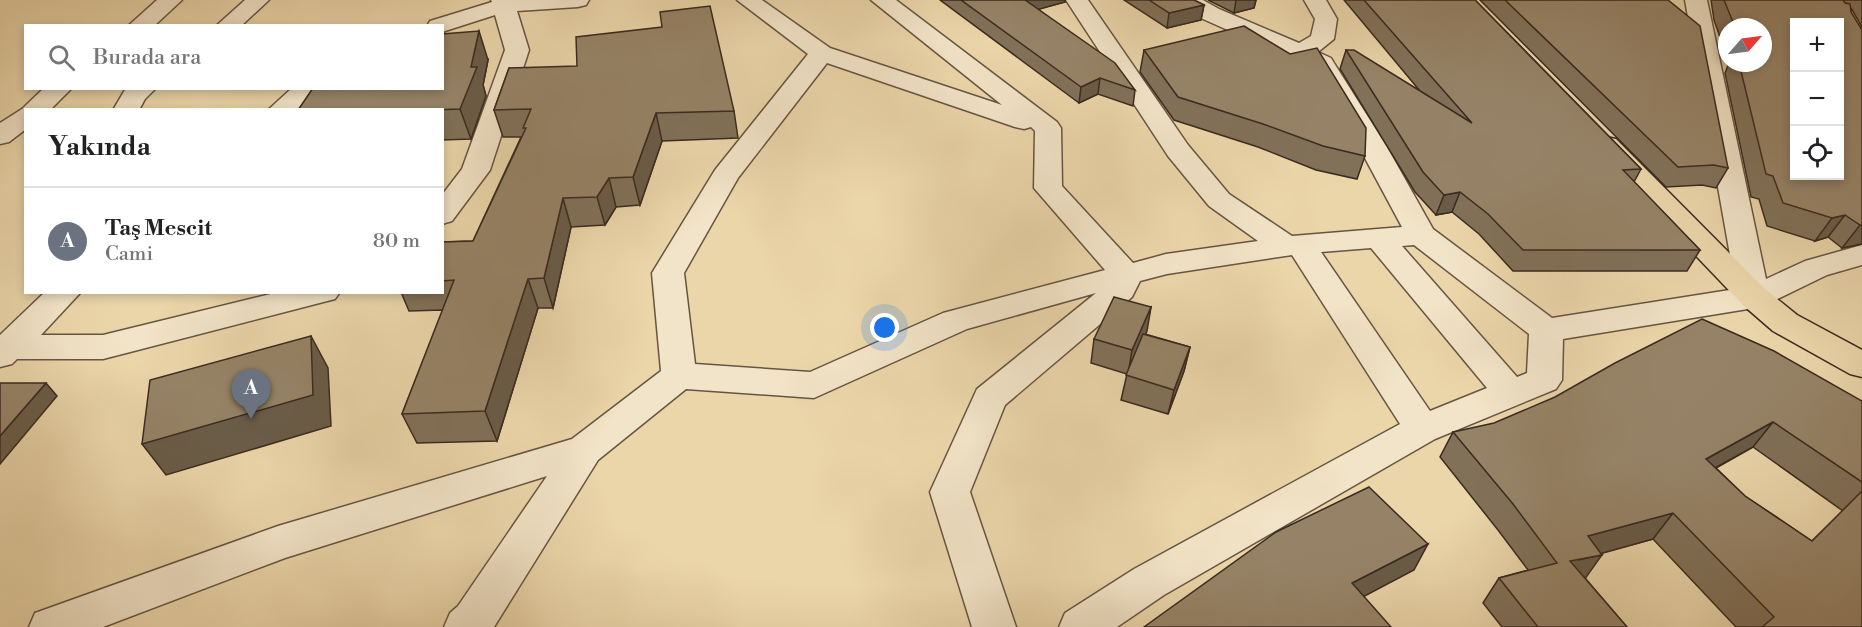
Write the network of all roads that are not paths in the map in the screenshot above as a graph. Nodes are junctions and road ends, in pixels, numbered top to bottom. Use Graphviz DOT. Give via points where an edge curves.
graph roads {
  1 [pos="171,0"];
  2 [pos="258,0"];
  3 [pos="578,0"];
  4 [pos="748,0"];
  5 [pos="882,0"];
  6 [pos="1077,0"];
  7 [pos="1188,0"];
  8 [pos="1315,0"];
  9 [pos="1696,0"];
  10 [pos="502,3"];
  11 [pos="141,24"];
  12 [pos="229,24"];
  13 [pos="444,24"];
  14 [pos="1300,52"];
  15 [pos="822,53"];
  16 [pos="58,90"];
  17 [pos="141,90"];
  18 [pos="306,90"];
  19 [pos="36,108"];
  20 [pos="127,108"];
  21 [pos="283,108"];
  22 [pos="24,118"];
  23 [pos="1048,128"];
  24 [pos="1590,129"];
  25 [pos="0,136"];
  26 [pos="444,212"];
  27 [pos="1420,235"];
  28 [pos="1379,238"];
  29 [pos="1293,245"];
  30 [pos="1862,255"];
  31 [pos="1126,274"];
  32 [pos="63,294"];
  33 [pos="316,294"];
  34 [pos="1754,297"];
  35 [pos="1546,330"];
  36 [pos="4,351"];
  37 [pos="1862,365"];
  38 [pos="679,376"];
  39 [pos="1511,393"];
  40 [pos="1422,429"];
  41 [pos="585,450"];
  42 [pos="51,627"];
  43 [pos="466,627"];
  44 [pos="994,627"];
  45 [pos="1081,627"];
  1 -- 11 [label="street"];
  2 -- 12 [label="street"];
  3 -- 10 [label="street"];
  4 -- 15 [label="street"];
  5 -- 23 [label="street"];
  6 -- 29 [label="street" via="1178,150 1220,200"];
  7 -- 14 [label="street" via="1211,14"];
  8 -- 14 [label="street" via="1326,18 1322,39"];
  9 -- 34 [label="street"];
  10 -- 13 [label="street"];
  10 -- 26 [label="street" via="517,51 476,170"];
  14 -- 27 [label="street" via="1322,63"];
  15 -- 23 [label="street"];
  15 -- 38 [label="street" via="725,176 668,273"];
  16 -- 19 [label="street"];
  17 -- 20 [label="street"];
  18 -- 21 [label="street"];
  22 -- 25 [label="street"];
  23 -- 31 [label="street" via="1048,188"];
  24 -- 34 [label="main road"];
  27 -- 28 [label="street"];
  27 -- 35 [label="street"];
  28 -- 29 [label="street"];
  28 -- 39 [label="street"];
  29 -- 31 [label="street" via="1166,264"];
  29 -- 40 [label="street"];
  30 -- 34 [label="street" via="1816,268"];
  31 -- 38 [label="street" via="955,321 814,385"];
  31 -- 44 [label="street" via="1121,290 990,398 950,492"];
  32 -- 36 [label="street"];
  33 -- 36 [label="street" via="103,347"];
  34 -- 35 [label="street"];
  34 -- 37 [label="main road" via="1785,323"];
  35 -- 39 [label="street" via="1544,380"];
  38 -- 41 [label="street"];
  39 -- 40 [label="street"];
  40 -- 45 [label="street" via="1149,582"];
  41 -- 42 [label="street" via="278,543"];
  41 -- 43 [label="street"];
}
